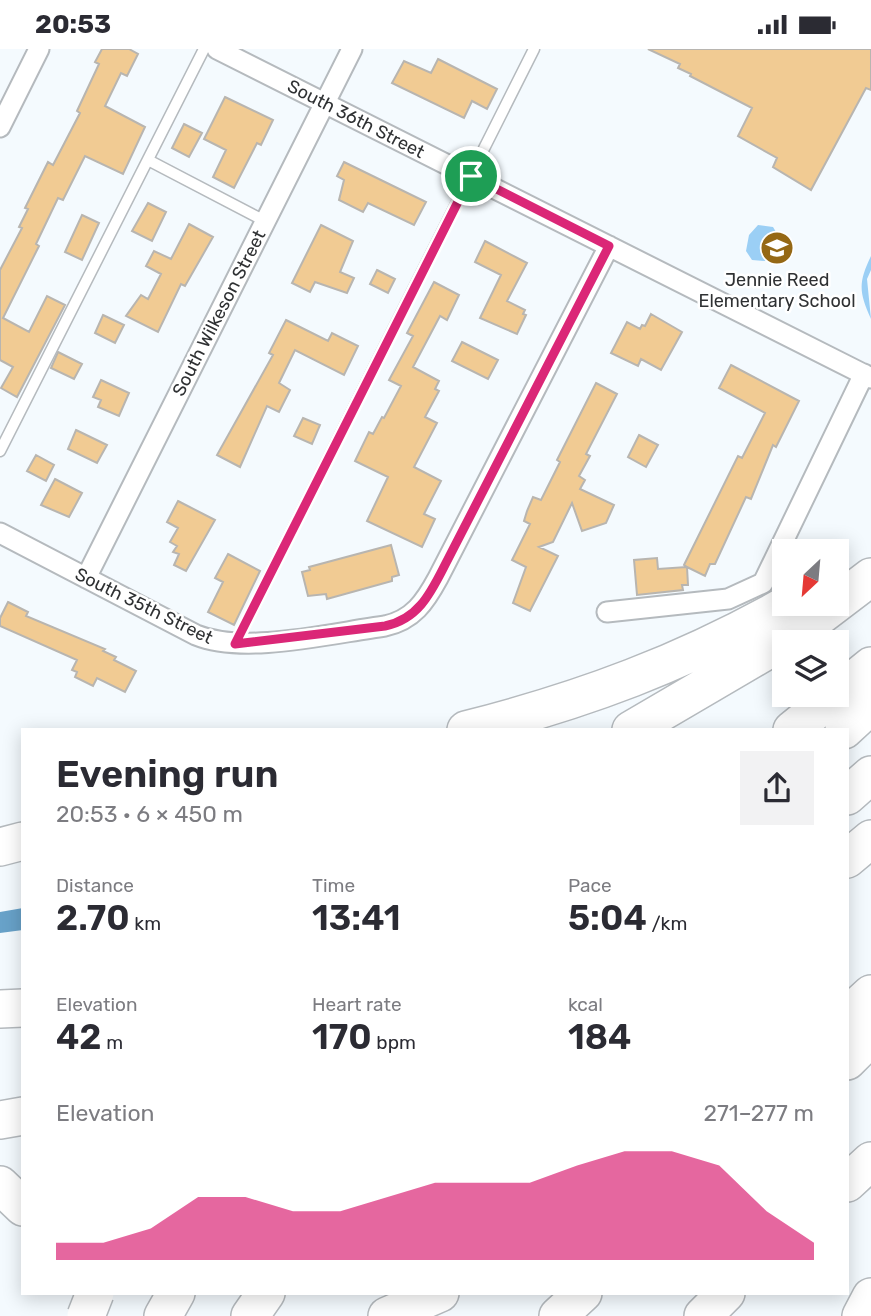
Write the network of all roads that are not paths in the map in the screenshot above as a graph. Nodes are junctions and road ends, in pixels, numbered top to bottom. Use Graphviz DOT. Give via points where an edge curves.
graph roads {
  1 [pos="39,49"];
  2 [pos="204,49"];
  3 [pos="217,49"];
  4 [pos="352,49"];
  5 [pos="534,49"];
  6 [pos="324,103"];
  7 [pos="0,127"];
  8 [pos="148,160"];
  9 [pos="471,176"];
  10 [pos="265,221"];
  11 [pos="609,246"];
  12 [pos="867,376"];
  13 [pos="0,451"];
  14 [pos="0,533"];
  15 [pos="871,555"];
  16 [pos="849,569"];
  17 [pos="871,577"];
  18 [pos="86,578"];
  19 [pos="607,612"];
  20 [pos="772,612"];
  21 [pos="235,644"];
  22 [pos="871,666"];
  23 [pos="871,705"];
  24 [pos="473,728"];
  25 [pos="634,728"];
  26 [pos="794,728"];
  27 [pos="846,728"];
  28 [pos="871,775"];
  29 [pos="849,794"];
  30 [pos="871,839"];
  31 [pos="21,842"];
  32 [pos="0,847"];
  33 [pos="849,857"];
  34 [pos="871,994"];
  35 [pos="21,1008"];
  36 [pos="0,1009"];
  37 [pos="849,1014"];
  38 [pos="871,1037"];
  39 [pos="849,1059"];
  40 [pos="871,1161"];
  41 [pos="849,1181"];
  42 [pos="0,1185"];
  43 [pos="21,1205"];
  44 [pos="82,1295"];
  45 [pos="94,1295"];
  46 [pos="175,1295"];
  47 [pos="265,1295"];
  48 [pos="435,1295"];
  49 [pos="581,1295"];
  50 [pos="724,1295"];
  51 [pos="871,1297"];
  52 [pos="86,1316"];
  53 [pos="92,1316"];
  54 [pos="163,1316"];
  55 [pos="250,1316"];
  56 [pos="387,1316"];
  57 [pos="558,1316"];
  58 [pos="703,1316"];
  59 [pos="861,1316"];
  1 -- 7 [label="street"];
  2 -- 8 [label="lane"];
  3 -- 6 [label="street, South 36th Street"];
  4 -- 6 [label="street, South Wilkeson Street"];
  5 -- 9 [label="lane"];
  6 -- 9 [label="street, South 36th Street"];
  6 -- 10 [label="street, South Wilkeson Street"];
  8 -- 10 [label="lane"];
  8 -- 13 [label="lane"];
  9 -- 11 [label="street, South 36th Street"];
  9 -- 21 [label="lane"];
  10 -- 18 [label="street, South Wilkeson Street"];
  11 -- 12 [label="street, South 36th Street"];
  11 -- 21 [label="street, South 35th Street" via="443,570 417,611 385,626"];
  12 -- 19 [label="street" via="763,583 728,599"];
  14 -- 18 [label="street, South 35th Street"];
  15 -- 16 [label="highway"];
  17 -- 25 [label="highway" via="800,631"];
  18 -- 21 [label="street, South 35th Street" via="196,635"];
  20 -- 24 [label="highway" via="626,683"];
  22 -- 26 [label="highway"];
  23 -- 27 [label="highway"];
  28 -- 29 [label="highway"];
  30 -- 33 [label="highway"];
  31 -- 32 [label="highway"];
  34 -- 37 [label="highway"];
  35 -- 36 [label="highway"];
  38 -- 39 [label="highway"];
  40 -- 41 [label="highway"];
  42 -- 43 [label="highway"];
  44 -- 53 [label="highway"];
  45 -- 52 [label="highway, bridge"];
  46 -- 54 [label="highway"];
  47 -- 55 [label="highway"];
  48 -- 56 [label="highway"];
  49 -- 57 [label="highway"];
  50 -- 58 [label="highway"];
  51 -- 59 [label="highway"];
}
